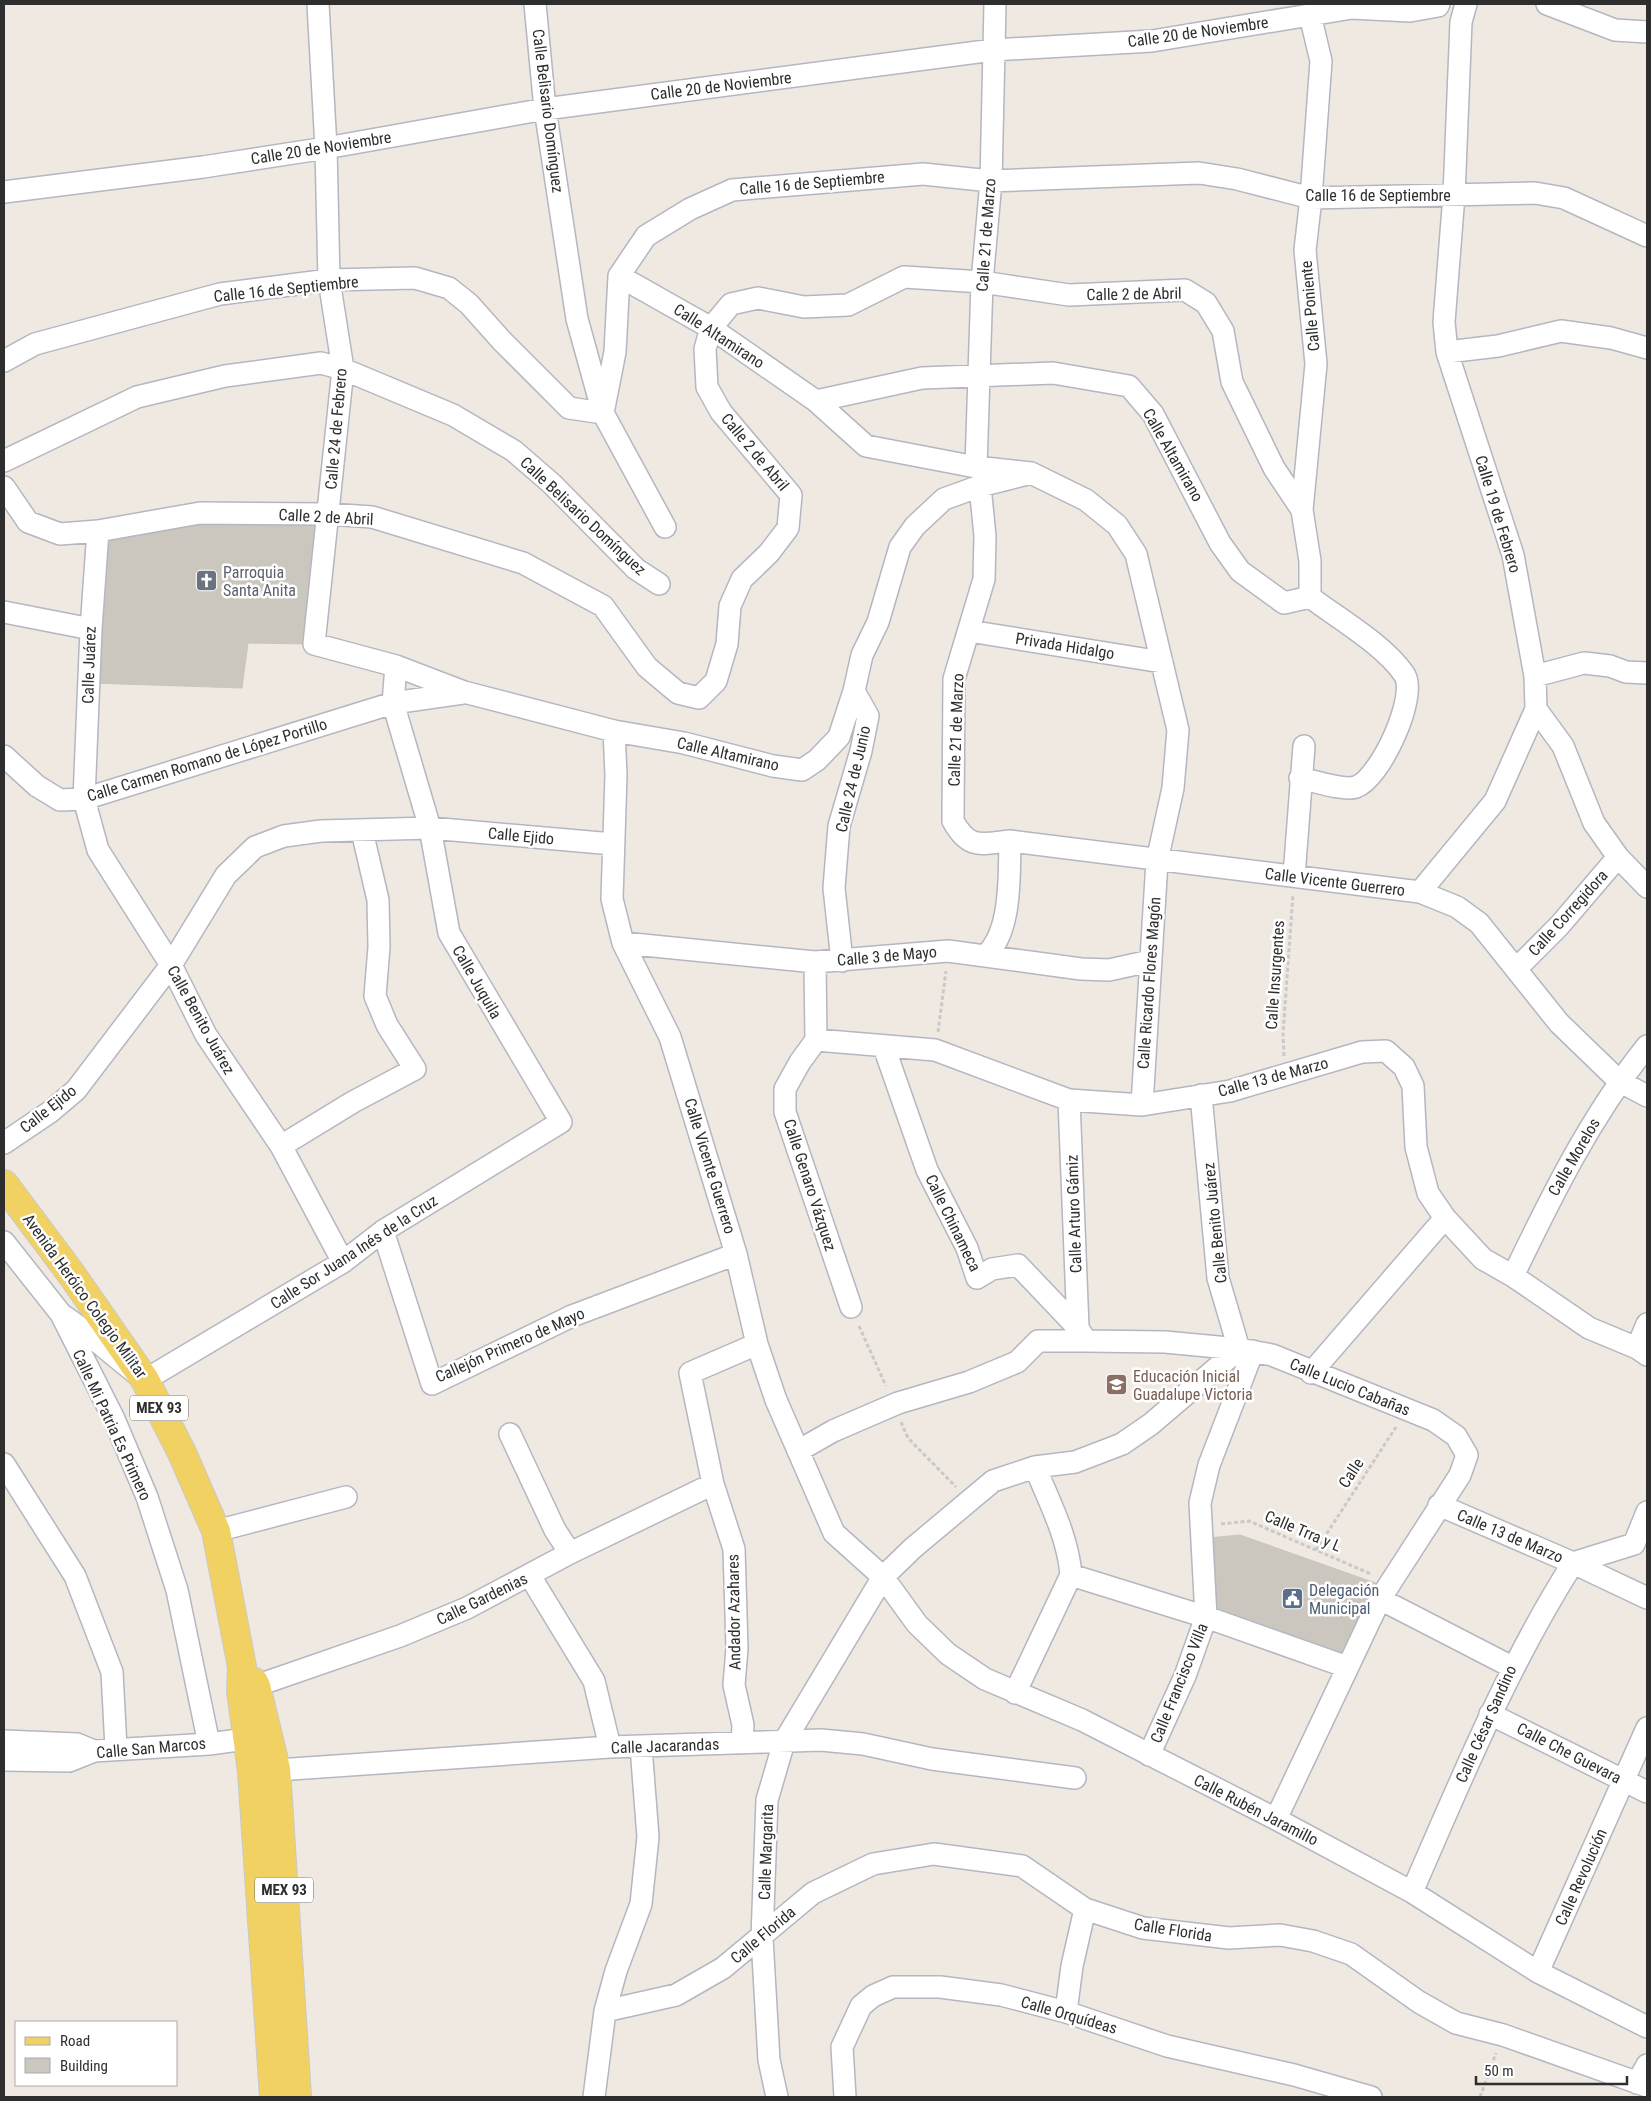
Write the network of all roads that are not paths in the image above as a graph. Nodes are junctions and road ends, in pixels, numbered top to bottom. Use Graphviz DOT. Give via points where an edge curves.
graph roads {
  1 [pos="318,4"];
  2 [pos="536,4"];
  3 [pos="995,4"];
  4 [pos="1278,4"];
  5 [pos="1439,4"];
  6 [pos="1466,4"];
  7 [pos="1547,4"];
  8 [pos="1310,15"];
  9 [pos="1647,32"];
  10 [pos="993,50"];
  11 [pos="545,109"];
  12 [pos="326,148"];
  13 [pos="991,181"];
  14 [pos="4,192"];
  15 [pos="1454,195"];
  16 [pos="1311,198"];
  17 [pos="1647,236"];
  18 [pos="619,276"];
  19 [pos="329,280"];
  20 [pos="982,282"];
  21 [pos="711,328"];
  22 [pos="1647,348"];
  23 [pos="1448,352"];
  24 [pos="4,361"];
  25 [pos="343,369"];
  26 [pos="977,376"];
  27 [pos="816,401"];
  28 [pos="603,413"];
  29 [pos="4,462"];
  30 [pos="978,476"];
  31 [pos="4,487"];
  32 [pos="1302,510"];
  33 [pos="329,514"];
  34 [pos="665,527"];
  35 [pos="98,532"];
  36 [pos="659,584"];
  37 [pos="1310,597"];
  38 [pos="4,612"];
  39 [pos="90,629"];
  40 [pos="969,631"];
  41 [pos="314,644"];
  42 [pos="1162,662"];
  43 [pos="396,666"];
  44 [pos="1647,673"];
  45 [pos="1535,676"];
  46 [pos="854,691"];
  47 [pos="464,692"];
  48 [pos="393,703"];
  49 [pos="1536,709"];
  50 [pos="614,731"];
  51 [pos="1304,746"];
  52 [pos="4,756"];
  53 [pos="1300,778"];
  54 [pos="84,799"];
  55 [pos="953,821"];
  56 [pos="430,828"];
  57 [pos="362,831"];
  58 [pos="1010,841"];
  59 [pos="613,844"];
  60 [pos="1618,857"];
  61 [pos="1157,861"];
  62 [pos="1294,876"];
  63 [pos="1647,887"];
  64 [pos="1420,892"];
  65 [pos="624,943"];
  66 [pos="986,955"];
  67 [pos="842,961"];
  68 [pos="1150,961"];
  69 [pos="816,962"];
  70 [pos="171,965"];
  71 [pos="1517,968"];
  72 [pos="816,1040"];
  73 [pos="1647,1046"];
  74 [pos="884,1047"];
  75 [pos="1619,1081"];
  76 [pos="1201,1096"];
  77 [pos="1647,1096"];
  78 [pos="1069,1100"];
  79 [pos="1142,1104"];
  80 [pos="561,1122"];
  81 [pos="4,1143"];
  82 [pos="280,1146"];
  83 [pos="4,1184"];
  84 [pos="1445,1218"];
  85 [pos="383,1231"];
  86 [pos="4,1242"];
  87 [pos="736,1254"];
  88 [pos="343,1262"];
  89 [pos="1513,1276"];
  90 [pos="851,1307"];
  91 [pos="60,1314"];
  92 [pos="1647,1324"];
  93 [pos="1082,1335"];
  94 [pos="757,1344"];
  95 [pos="1246,1350"];
  96 [pos="1642,1351"];
  97 [pos="1310,1373"];
  98 [pos="146,1380"];
  99 [pos="510,1434"];
  100 [pos="798,1451"];
  101 [pos="4,1464"];
  102 [pos="1034,1466"];
  103 [pos="713,1484"];
  104 [pos="346,1497"];
  105 [pos="1439,1505"];
  106 [pos="1647,1512"];
  107 [pos="216,1531"];
  108 [pos="570,1554"];
  109 [pos="1572,1563"];
  110 [pos="1072,1575"];
  111 [pos="530,1576"];
  112 [pos="884,1577"];
  113 [pos="1385,1591"];
  114 [pos="1647,1598"];
  115 [pos="1206,1617"];
  116 [pos="1512,1667"];
  117 [pos="1346,1668"];
  118 [pos="246,1681"];
  119 [pos="1015,1693"];
  120 [pos="1490,1714"];
  121 [pos="1647,1728"];
  122 [pos="258,1738"];
  123 [pos="4,1740"];
  124 [pos="784,1742"];
  125 [pos="742,1743"];
  126 [pos="209,1744"];
  127 [pos="610,1747"];
  128 [pos="641,1747"];
  129 [pos="116,1748"];
  130 [pos="94,1751"];
  131 [pos="1149,1754"];
  132 [pos="4,1760"];
  133 [pos="264,1770"];
  134 [pos="1075,1778"];
  135 [pos="1625,1781"];
  136 [pos="1647,1792"];
  137 [pos="1276,1818"];
  138 [pos="1412,1892"];
  139 [pos="1085,1909"];
  140 [pos="762,1938"];
  141 [pos="1538,1972"];
  142 [pos="605,2011"];
  143 [pos="1066,2012"];
  144 [pos="1647,2026"];
  145 [pos="1644,2078"];
  146 [pos="274,2097"];
  147 [pos="297,2097"];
  148 [pos="594,2097"];
  149 [pos="777,2097"];
  150 [pos="845,2097"];
  151 [pos="1371,2097"];
  1 -- 12 [label="street, Calle 24 de Febrero"];
  2 -- 11 [label="street, Calle Belisario Domínguez"];
  3 -- 10 [label="street, Calle 21 de Marzo"];
  4 -- 8 [label="street"];
  5 -- 8 [label="street, Calle 20 de Noviembre" via="1410,11 1352,8"];
  6 -- 15 [label="street, Calle 19 de Febrero" via="1461,22"];
  7 -- 9 [label="street" via="1615,30"];
  8 -- 10 [label="street, Calle 20 de Noviembre" via="1152,41"];
  8 -- 16 [label="street, Calle Poniente" via="1320,62"];
  10 -- 11 [label="street, Calle 20 de Noviembre"];
  10 -- 13 [label="street, Calle 21 de Marzo"];
  11 -- 12 [label="street, Calle 20 de Noviembre"];
  11 -- 28 [label="street, Calle Belisario Domínguez" via="577,319"];
  12 -- 14 [label="street, Calle 20 de Noviembre"];
  12 -- 19 [label="street, Calle 24 de Febrero"];
  13 -- 16 [label="street, Calle 16 de Septiembre" via="1199,173 1237,178"];
  13 -- 18 [label="street, Calle 16 de Septiembre" via="922,174 732,190 690,209 646,236"];
  13 -- 20 [label="street, Calle 21 de Marzo"];
  15 -- 16 [label="street, Calle 16 de Septiembre"];
  15 -- 17 [label="street, Calle 16 de Septiembre" via="1535,193 1564,198"];
  15 -- 23 [label="street, Calle 19 de Febrero" via="1444,322"];
  16 -- 32 [label="street, Calle Poniente" via="1305,250 1316,364"];
  18 -- 21 [label="street, Calle Altamirano"];
  18 -- 28 [label="street" via="615,352"];
  19 -- 24 [label="street, Calle 16 de Septiembre" via="220,294 35,344"];
  19 -- 25 [label="street, Calle 24 de Febrero"];
  19 -- 28 [label="street, Calle 16 de Septiembre" via="415,278 449,288 469,304 569,408"];
  20 -- 21 [label="street, Calle 2 de Abril" via="904,276 848,304 804,307 758,298 731,304"];
  20 -- 26 [label="street, Calle 21 de Marzo"];
  20 -- 32 [label="street, Calle 2 de Abril" via="1069,296 1184,290 1206,303 1222,332 1232,382 1274,468"];
  21 -- 27 [label="street, Calle Altamirano"];
  21 -- 33 [label="street, Calle 2 de Abril" via="705,349 707,387 721,412 791,495 788,528 769,553 742,579 730,606 727,644 716,681 698,698 678,693 647,667 602,606 523,563 372,517"];
  22 -- 23 [label="street" via="1611,338 1561,331 1498,346"];
  23 -- 45 [label="street, Calle 19 de Febrero" via="1513,555"];
  25 -- 29 [label="street, Calle Belisario Domínguez" via="321,363 225,376 137,398"];
  25 -- 33 [label="street, Calle 24 de Febrero"];
  25 -- 36 [label="street, Calle Belisario Domínguez" via="453,415 514,451 552,484 636,569"];
  26 -- 27 [label="street, Calle Altamirano" via="922,378"];
  26 -- 30 [label="street, Calle 21 de Marzo"];
  26 -- 37 [label="street, Calle Altamirano" via="1052,373 1129,386 1153,414 1220,543 1240,571 1284,603"];
  27 -- 30 [label="street, Calle Altamirano" via="866,446"];
  28 -- 34 [label="street, Calle Belisario Domínguez"];
  30 -- 40 [label="street, Calle 21 de Marzo" via="985,536 984,579"];
  30 -- 42 [label="street, Calle Ricardo Flores Magón" via="1031,473 1086,500 1116,525 1136,554"];
  30 -- 46 [label="street, Calle Altamirano" via="944,499 915,526 900,547 878,622 862,655"];
  31 -- 35 [label="street, Calle 2 de Abril" via="28,522 60,534"];
  32 -- 37 [label="street, Calle Poniente" via="1310,561"];
  33 -- 35 [label="street, Calle 2 de Abril" via="200,513"];
  33 -- 41 [label="street, Calle 24 de Febrero"];
  35 -- 39 [label="street, Calle Juárez"];
  37 -- 53 [label="street" via="1382,652 1405,676 1408,699 1396,733 1364,783 1355,787"];
  38 -- 39 [label="street"];
  39 -- 54 [label="street, Calle Juárez"];
  40 -- 42 [label="street, Privada Hidalgo"];
  40 -- 55 [label="street, Calle 21 de Marzo" via="954,679"];
  41 -- 43 [label="street, Calle Altamirano"];
  42 -- 61 [label="street, Calle Ricardo Flores Magón" via="1178,730 1173,788"];
  43 -- 47 [label="street, Calle Altamirano"];
  43 -- 48 [label="street"];
  44 -- 45 [label="street" via="1584,663"];
  45 -- 49 [label="street, Calle 19 de Febrero"];
  46 -- 50 [label="street, Calle Altamirano" via="839,737 817,760 802,770"];
  46 -- 67 [label="street, Calle 24 de Junio" via="868,716 840,826 834,888"];
  47 -- 48 [label="street, Calle Carmen Romano de López Portillo"];
  47 -- 50 [label="street, Calle Altamirano"];
  48 -- 54 [label="street, Calle Carmen Romano de López Portillo"];
  48 -- 56 [label="street"];
  49 -- 60 [label="street" via="1563,746 1594,823"];
  49 -- 64 [label="street, Calle 19 de Febrero" via="1494,801"];
  50 -- 59 [label="street, Calle Vicente Guerrero"];
  51 -- 53 [label="street"];
  52 -- 54 [label="street, Calle Carmen Romano de López Portillo" via="37,786 60,800"];
  53 -- 62 [label="street"];
  54 -- 70 [label="street, Calle Benito Juárez" via="98,850"];
  55 -- 58 [label="street, Calle Vicente Guerrero" via="961,836 977,844"];
  56 -- 57 [label="street, Calle Ejido"];
  56 -- 59 [label="street, Calle Ejido"];
  56 -- 80 [label="street, Calle Juquila" via="449,933"];
  57 -- 70 [label="street, Calle Ejido" via="321,831 284,836 255,847 226,875"];
  57 -- 82 [label="street" via="378,900 375,996 388,1025 415,1069"];
  58 -- 61 [label="street, Calle Vicente Guerrero"];
  58 -- 66 [label="street" via="1008,901 996,946"];
  59 -- 65 [label="street, Calle Vicente Guerrero" via="612,899"];
  60 -- 63 [label="street"];
  60 -- 71 [label="street, Calle Corregidora" via="1559,926"];
  61 -- 62 [label="street, Calle Vicente Guerrero"];
  61 -- 68 [label="street, Calle Ricardo Flores Magón"];
  62 -- 64 [label="street, Calle Vicente Guerrero"];
  64 -- 71 [label="street, Calle Vicente Guerrero" via="1457,907 1479,923"];
  65 -- 69 [label="street, Calle 3 de Mayo"];
  65 -- 87 [label="street, Calle Vicente Guerrero" via="670,1037"];
  66 -- 67 [label="street, Calle 3 de Mayo" via="948,951"];
  66 -- 68 [label="street, Calle 3 de Mayo" via="1080,969 1109,970"];
  67 -- 69 [label="street, Calle 3 de Mayo"];
  68 -- 79 [label="street, Calle Ricardo Flores Magón"];
  69 -- 72 [label="street"];
  70 -- 81 [label="street, Calle Ejido" via="76,1090"];
  70 -- 82 [label="street, Calle Benito Juárez" via="206,1035"];
  71 -- 75 [label="street, Calle Vicente Guerrero" via="1559,1023"];
  72 -- 74 [label="street, Calle 13 de Marzo"];
  72 -- 90 [label="street, Calle Genaro Vázquez" via="785,1089 785,1112"];
  73 -- 75 [label="street, Calle Morelos"];
  74 -- 78 [label="street, Calle 13 de Marzo" via="935,1050"];
  74 -- 93 [label="street, Calle Chinameca" via="927,1170 966,1248 977,1278 992,1268 1018,1265"];
  75 -- 77 [label="street, Calle Vicente Guerrero"];
  75 -- 89 [label="street, Calle Morelos" via="1567,1166"];
  76 -- 79 [label="street, Calle 13 de Marzo"];
  76 -- 84 [label="street, Calle 13 de Marzo" via="1230,1091 1362,1052 1386,1051 1404,1067 1413,1086 1416,1147 1428,1194"];
  76 -- 95 [label="street, Calle Benito Juárez" via="1218,1278"];
  78 -- 79 [label="street, Calle 13 de Marzo"];
  78 -- 93 [label="street, Calle Arturo Gámiz"];
  80 -- 85 [label="street, Calle Sor Juana Inés de la Cruz"];
  82 -- 88 [label="street, Calle Benito Juárez"];
  83 -- 98 [label="main road, Avenida Heróico Colegio Militar / MEX 93"];
  84 -- 89 [label="street, Calle 13 de Marzo" via="1483,1259"];
  84 -- 97 [label="street"];
  85 -- 87 [label="street, Callejón Primero de Mayo" via="432,1384 572,1316"];
  85 -- 88 [label="street, Calle Sor Juana Inés de la Cruz"];
  86 -- 91 [label="street, Calle Mi Patria Es Primero"];
  87 -- 94 [label="street, Calle Vicente Guerrero"];
  88 -- 98 [label="street, Calle Sor Juana Inés de la Cruz"];
  89 -- 96 [label="street, Calle 13 de Marzo" via="1589,1328"];
  91 -- 98 [label="street" via="86,1330 114,1358"];
  91 -- 126 [label="street, Calle Mi Patria Es Primero" via="114,1419 147,1497 177,1590"];
  92 -- 96 [label="street"];
  93 -- 95 [label="street, Calle Lucio Cabañas"];
  93 -- 100 [label="street, Calle Lucio Cabañas" via="1038,1341 1016,1362 968,1382 898,1404 833,1431"];
  94 -- 100 [label="street, Calle Vicente Guerrero"];
  94 -- 103 [label="street, Andador Azahares" via="690,1373"];
  95 -- 97 [label="street, Calle Lucio Cabañas" via="1272,1355"];
  95 -- 102 [label="street" via="1122,1444 1075,1462"];
  95 -- 115 [label="street, Calle Francisco Villa" via="1200,1503"];
  97 -- 105 [label="street, Calle Lucio Cabañas" via="1433,1420 1456,1436 1467,1455 1460,1475"];
  98 -- 107 [label="main road, Avenida Heróico Colegio Militar / MEX 93"];
  99 -- 108 [label="street" via="555,1530"];
  100 -- 112 [label="street, Calle Vicente Guerrero" via="834,1533"];
  101 -- 129 [label="street" via="76,1576 112,1672"];
  102 -- 110 [label="street" via="1057,1519"];
  102 -- 112 [label="street" via="993,1481"];
  103 -- 108 [label="street, Calle Gardenias"];
  103 -- 125 [label="street, Andador Azahares" via="734,1549 737,1648 734,1685 743,1725"];
  104 -- 107 [label="street"];
  105 -- 109 [label="street, Calle 13 de Marzo"];
  105 -- 113 [label="street, Calle Lucio Cabañas"];
  106 -- 109 [label="street, Calle 13 de Marzo" via="1634,1544"];
  107 -- 118 [label="main road, Avenida Heróico Colegio Militar / MEX 93"];
  108 -- 111 [label="street, Calle Gardenias"];
  109 -- 114 [label="street"];
  109 -- 116 [label="street, Calle César Sandino"];
  110 -- 115 [label="street"];
  110 -- 119 [label="street"];
  111 -- 118 [label="street, Calle Gardenias" via="467,1608 400,1636"];
  111 -- 127 [label="street" via="594,1681"];
  112 -- 119 [label="street, Calle Rubén Jaramillo" via="917,1624 948,1654 984,1679"];
  112 -- 124 [label="street, Calle Margarita"];
  113 -- 116 [label="street"];
  113 -- 117 [label="street, Calle Lucio Cabañas"];
  115 -- 117 [label="street"];
  115 -- 131 [label="street, Calle Francisco Villa"];
  116 -- 120 [label="street, Calle César Sandino"];
  117 -- 137 [label="street, Calle Lucio Cabañas"];
  118 -- 122 [label="main road, Avenida Heróico Colegio Militar / MEX 93"];
  119 -- 131 [label="street, Calle Rubén Jaramillo" via="1082,1720"];
  120 -- 135 [label="street, Calle Che Guevara"];
  120 -- 138 [label="street, Calle César Sandino"];
  121 -- 135 [label="street, Calle Revolución"];
  122 -- 126 [label="street, Calle San Marcos"];
  122 -- 133 [label="main road, Avenida Heróico Colegio Militar / MEX 93"];
  123 -- 130 [label="street" via="77,1744"];
  124 -- 125 [label="street, Calle Jacarandas"];
  124 -- 134 [label="street, Calle Jacarandas" via="821,1740 863,1744 932,1759"];
  124 -- 140 [label="street, Calle Margarita" via="767,1800"];
  125 -- 128 [label="street, Calle Jacarandas"];
  126 -- 129 [label="street, Calle San Marcos"];
  127 -- 128 [label="street, Calle Jacarandas"];
  127 -- 133 [label="street, Calle Jacarandas"];
  128 -- 142 [label="street" via="648,1837 640,1904"];
  129 -- 130 [label="street, Calle San Marcos"];
  130 -- 132 [label="street, Calle San Marcos" via="69,1761"];
  131 -- 137 [label="street, Calle Rubén Jaramillo"];
  133 -- 146 [label="main road, Avenida Heróico Colegio Militar / MEX 93"];
  133 -- 147 [label="main road, Avenida Heróico Colegio Militar / MEX 93"];
  135 -- 136 [label="street, Calle Che Guevara"];
  135 -- 141 [label="street, Calle Revolución"];
  137 -- 138 [label="street, Calle Rubén Jaramillo"];
  138 -- 141 [label="street, Calle Rubén Jaramillo"];
  139 -- 140 [label="street, Calle Florida" via="1022,1866 934,1854 873,1864 813,1893"];
  139 -- 143 [label="street"];
  139 -- 145 [label="street, Calle Florida" via="1143,1928 1229,1938 1280,1935 1312,1941 1351,1954 1456,2024"];
  140 -- 142 [label="street, Calle Florida" via="723,1968 676,1995"];
  140 -- 149 [label="street, Calle Margarita" via="770,2060"];
  141 -- 144 [label="street, Calle Rubén Jaramillo"];
  142 -- 148 [label="street"];
  143 -- 150 [label="street, Calle Orquídeas" via="1001,1995 893,1987 861,2006 842,2047"];
  143 -- 151 [label="street, Calle Orquídeas" via="1167,2046 1294,2075"];
}
